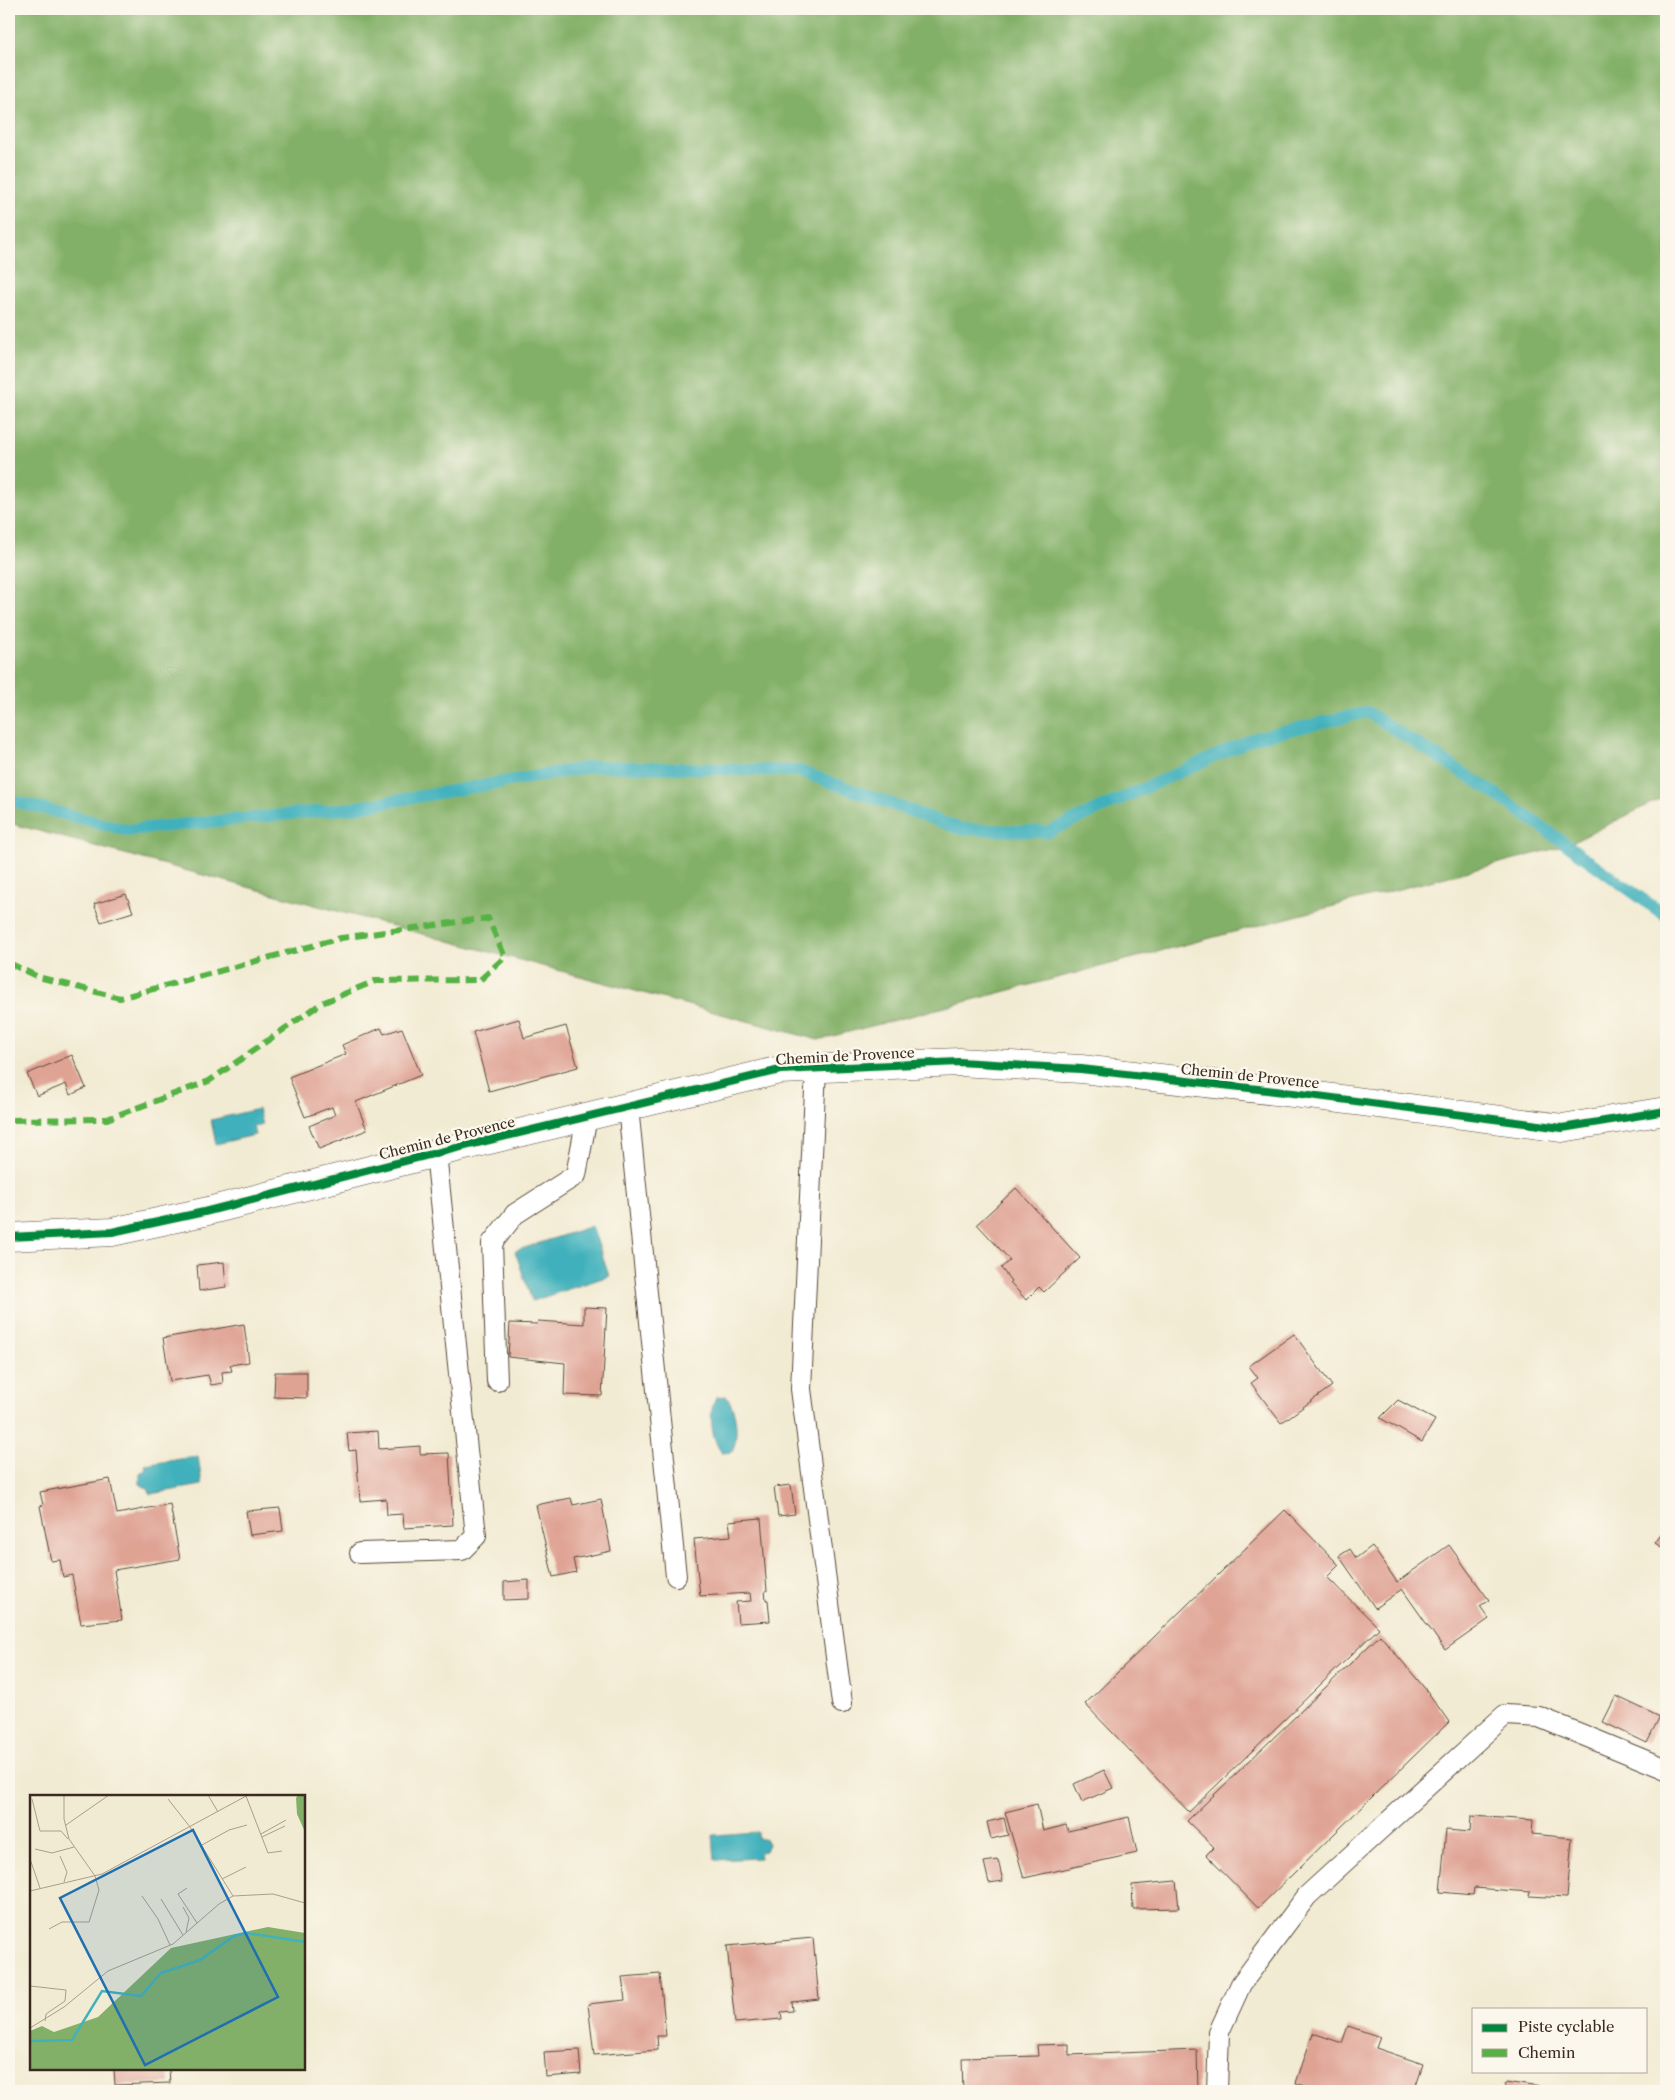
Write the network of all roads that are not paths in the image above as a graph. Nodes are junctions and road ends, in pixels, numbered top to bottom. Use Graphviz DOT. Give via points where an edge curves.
graph roads {
  1 [pos="816,1069"];
  2 [pos="628,1107"];
  3 [pos="1666,1111"];
  4 [pos="587,1117"];
  5 [pos="436,1153"];
  6 [pos="9,1238"];
  7 [pos="497,1381"];
  8 [pos="360,1553"];
  9 [pos="676,1576"];
  10 [pos="842,1703"];
  11 [pos="1666,1769"];
  12 [pos="1217,2091"];
  1 -- 2 [label="street, Chemin de Provence" via="780,1070"];
  1 -- 3 [label="street, Chemin de Provence" via="960,1062 1081,1069 1562,1128"];
  1 -- 10 [label="lane" via="801,1389"];
  2 -- 4 [label="street, Chemin de Provence"];
  2 -- 9 [label="lane"];
  4 -- 5 [label="street, Chemin de Provence"];
  4 -- 7 [label="lane" via="576,1176 515,1214 492,1243"];
  5 -- 6 [label="street, Chemin de Provence" via="112,1232"];
  5 -- 8 [label="lane" via="476,1536 462,1550"];
  11 -- 12 [label="lane" via="1539,1717 1506,1715 1307,1896 1241,1984 1219,2032"];
}
